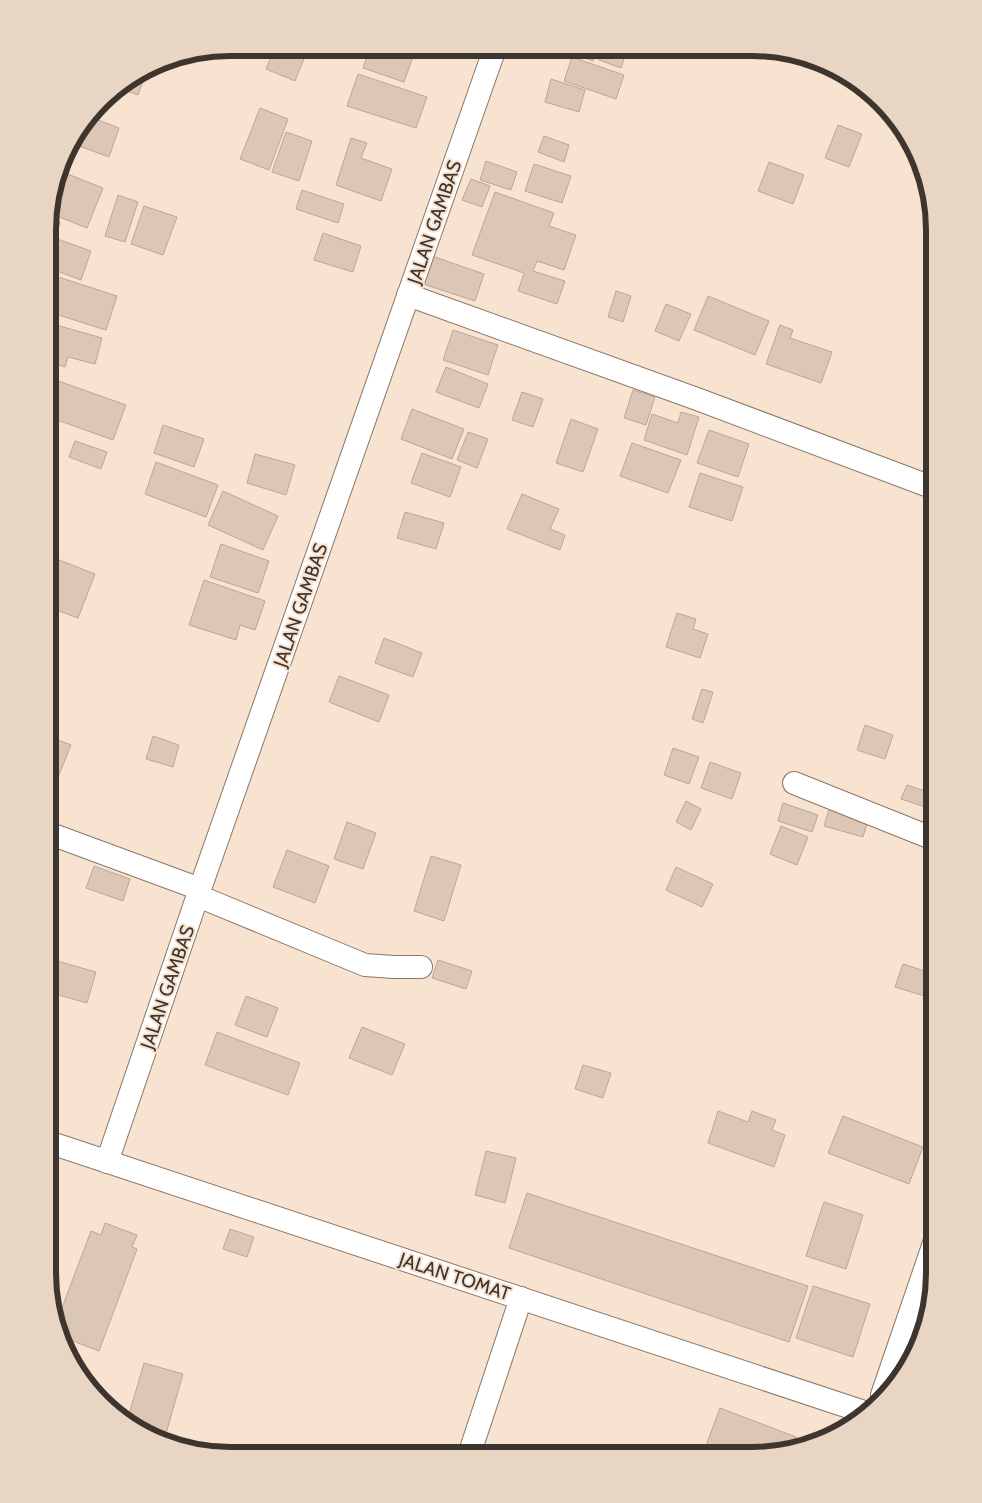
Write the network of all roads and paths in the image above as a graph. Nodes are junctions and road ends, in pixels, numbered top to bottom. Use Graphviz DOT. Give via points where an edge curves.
graph roads {
  1 [pos="492,56"];
  2 [pos="408,295"];
  3 [pos="926,485"];
  4 [pos="794,783"];
  5 [pos="56,836"];
  6 [pos="925,836"];
  7 [pos="199,893"];
  8 [pos="422,967"];
  9 [pos="56,1145"];
  10 [pos="107,1162"];
  11 [pos="925,1269"];
  12 [pos="521,1298"];
  13 [pos="886,1384"];
  14 [pos="859,1410"];
  15 [pos="472,1447"];
  1 -- 2 [label="street, JALAN GAMBAS"];
  2 -- 3 [label="street"];
  2 -- 7 [label="street, JALAN GAMBAS"];
  4 -- 6 [label="street"];
  5 -- 7 [label="street"];
  7 -- 8 [label="street" via="365,965"];
  7 -- 10 [label="street, JALAN GAMBAS"];
  9 -- 10 [label="street, JALAN TOMAT"];
  10 -- 12 [label="street, JALAN TOMAT"];
  11 -- 13 [label="street"];
  12 -- 14 [label="street, JALAN TOMAT"];
  12 -- 15 [label="street"];
}
